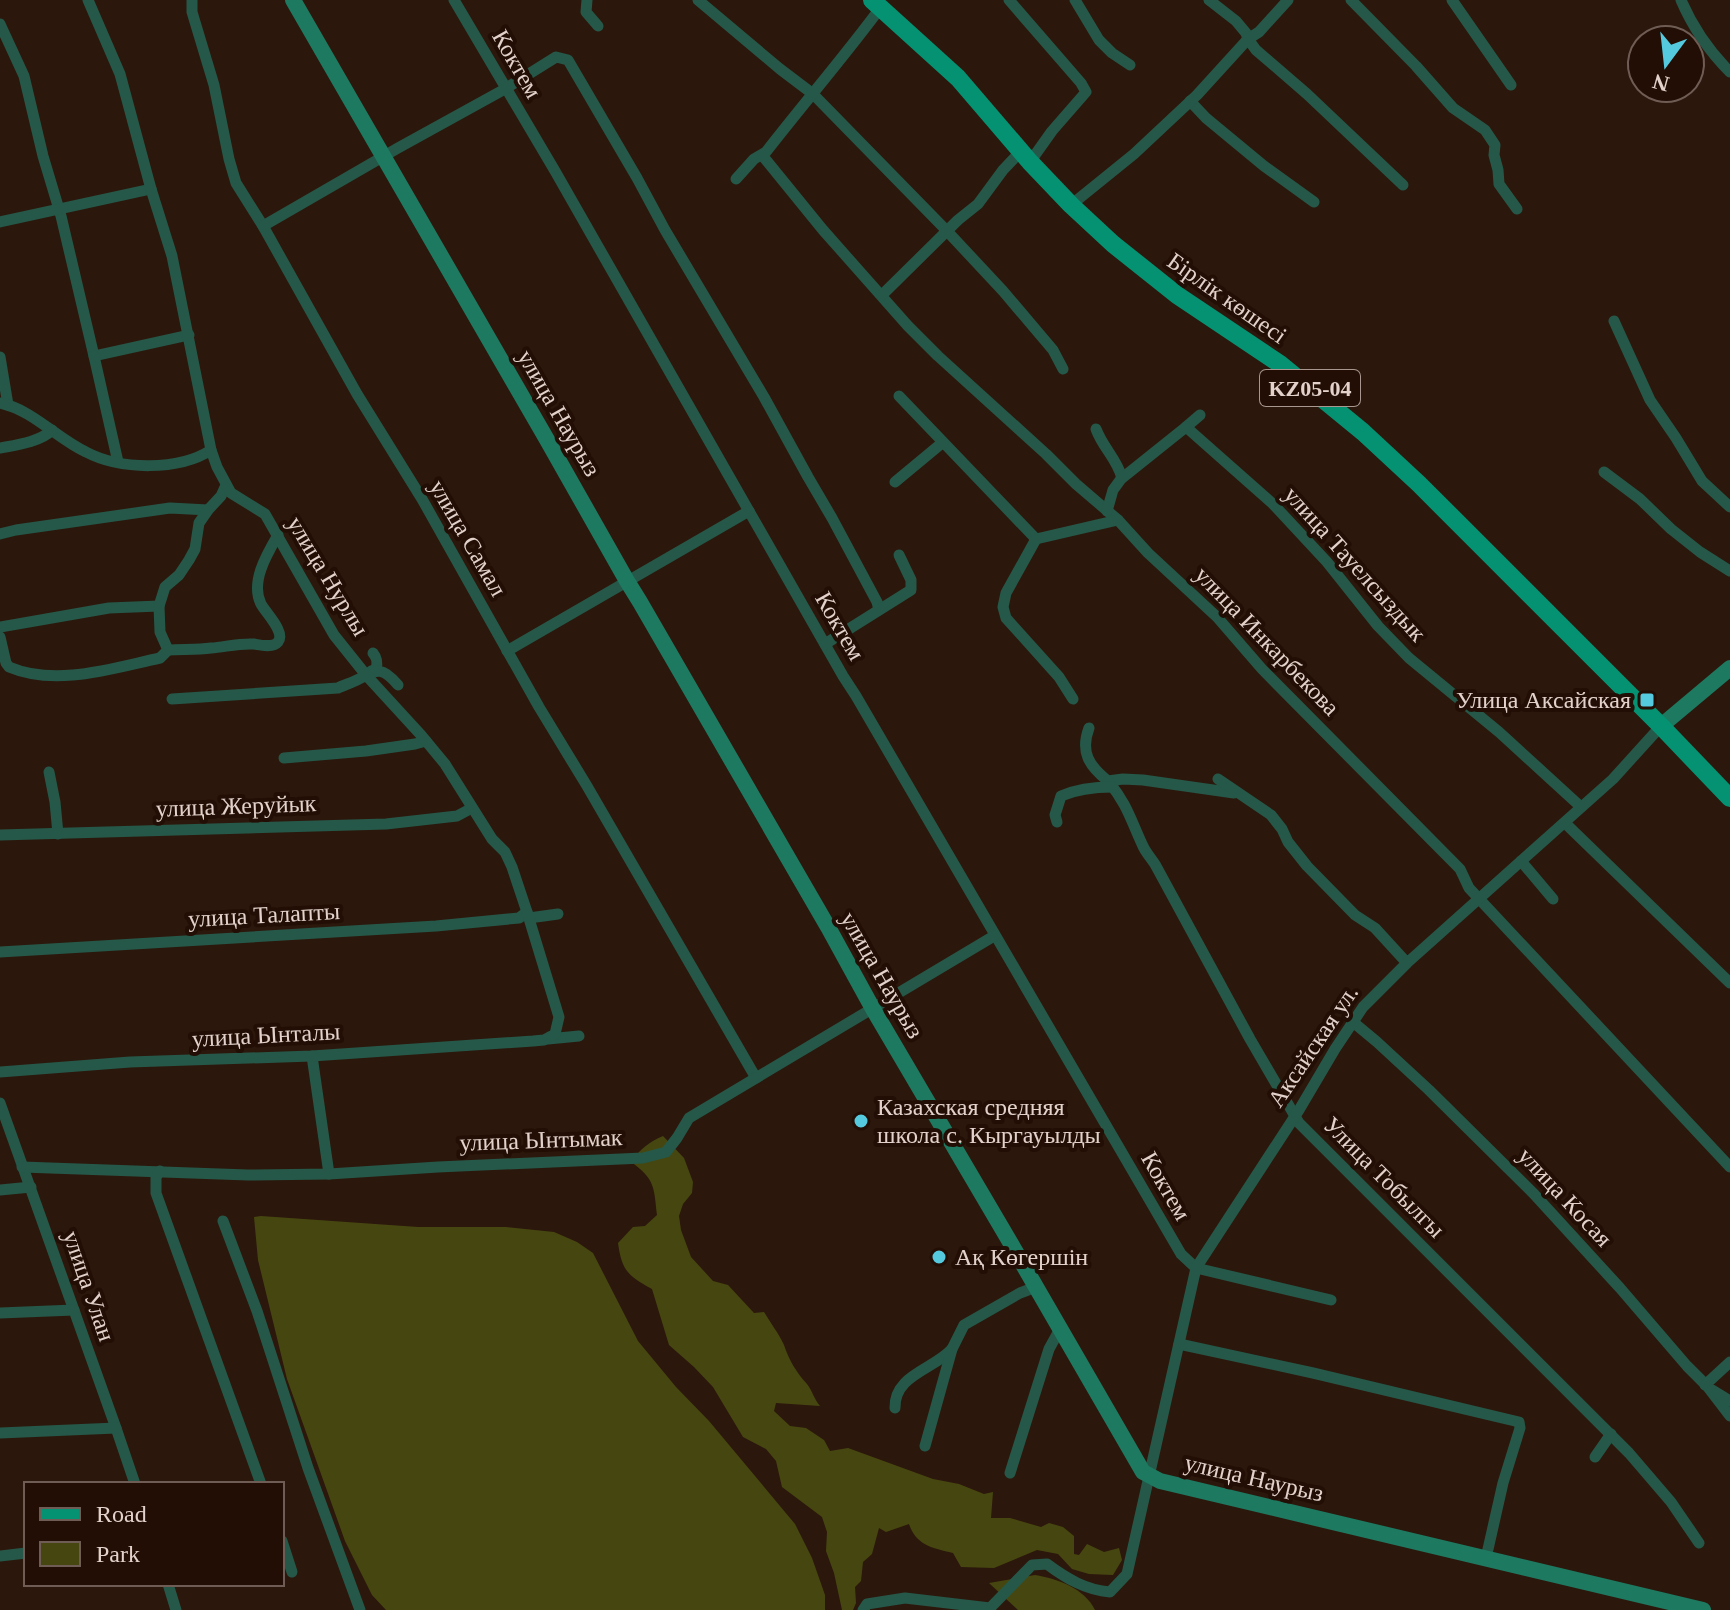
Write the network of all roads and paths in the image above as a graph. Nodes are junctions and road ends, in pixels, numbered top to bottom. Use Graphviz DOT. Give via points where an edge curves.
graph roads {
  1 [pos="88,0"];
  2 [pos="192,0"];
  3 [pos="293,0"];
  4 [pos="454,0"];
  5 [pos="587,0"];
  6 [pos="698,0"];
  7 [pos="1009,0"];
  8 [pos="1075,0"];
  9 [pos="1209,0"];
  10 [pos="1288,0"];
  11 [pos="1351,0"];
  12 [pos="1452,0"];
  13 [pos="1681,0"];
  14 [pos="877,4"];
  15 [pos="0,24"];
  16 [pos="598,26"];
  17 [pos="1248,39"];
  18 [pos="1130,65"];
  19 [pos="1730,72"];
  20 [pos="1511,85"];
  21 [pos="505,89"];
  22 [pos="813,94"];
  23 [pos="1190,101"];
  24 [pos="762,155"];
  25 [pos="383,157"];
  26 [pos="1025,157"];
  27 [pos="736,179"];
  28 [pos="1403,185"];
  29 [pos="151,189"];
  30 [pos="1314,202"];
  31 [pos="1071,205"];
  32 [pos="58,209"];
  33 [pos="1517,209"];
  34 [pos="0,222"];
  35 [pos="263,226"];
  36 [pos="947,231"];
  37 [pos="882,295"];
  38 [pos="1614,321"];
  39 [pos="189,335"];
  40 [pos="94,356"];
  41 [pos="0,357"];
  42 [pos="1063,369"];
  43 [pos="899,396"];
  44 [pos="4,404"];
  45 [pos="1200,415"];
  46 [pos="1186,427"];
  47 [pos="1096,429"];
  48 [pos="52,430"];
  49 [pos="942,443"];
  50 [pos="0,448"];
  51 [pos="211,450"];
  52 [pos="118,462"];
  53 [pos="1604,472"];
  54 [pos="1122,478"];
  55 [pos="895,482"];
  56 [pos="226,485"];
  57 [pos="1730,507"];
  58 [pos="208,510"];
  59 [pos="749,511"];
  60 [pos="1107,511"];
  61 [pos="1118,520"];
  62 [pos="0,534"];
  63 [pos="278,535"];
  64 [pos="1036,539"];
  65 [pos="899,555"];
  66 [pos="1730,571"];
  67 [pos="627,581"];
  68 [pos="159,606"];
  69 [pos="879,610"];
  70 [pos="0,627"];
  71 [pos="0,637"];
  72 [pos="825,644"];
  73 [pos="168,650"];
  74 [pos="507,651"];
  75 [pos="373,653"];
  76 [pos="1730,668"];
  77 [pos="368,673"];
  78 [pos="398,685"];
  79 [pos="172,699"];
  80 [pos="1073,699"];
  81 [pos="1661,726"];
  82 [pos="1089,728"];
  83 [pos="426,741"];
  84 [pos="284,758"];
  85 [pos="49,772"];
  86 [pos="1218,779"];
  87 [pos="1111,784"];
  88 [pos="1238,794"];
  89 [pos="1730,798"];
  90 [pos="1581,807"];
  91 [pos="472,808"];
  92 [pos="1057,822"];
  93 [pos="1565,823"];
  94 [pos="58,834"];
  95 [pos="0,835"];
  96 [pos="1521,861"];
  97 [pos="1480,897"];
  98 [pos="1553,899"];
  99 [pos="558,914"];
  100 [pos="528,915"];
  101 [pos="994,936"];
  102 [pos="0,952"];
  103 [pos="1407,963"];
  104 [pos="1730,983"];
  105 [pos="873,1009"];
  106 [pos="1353,1022"];
  107 [pos="579,1036"];
  108 [pos="539,1040"];
  109 [pos="312,1056"];
  110 [pos="0,1072"];
  111 [pos="756,1078"];
  112 [pos="1315,1083"];
  113 [pos="1283,1094"];
  114 [pos="0,1103"];
  115 [pos="1295,1116"];
  116 [pos="22,1167"];
  117 [pos="1730,1167"];
  118 [pos="160,1171"];
  119 [pos="329,1174"];
  120 [pos="31,1187"];
  121 [pos="0,1190"];
  122 [pos="223,1221"];
  123 [pos="1196,1268"];
  124 [pos="1036,1287"];
  125 [pos="1331,1300"];
  126 [pos="74,1310"];
  127 [pos="0,1313"];
  128 [pos="1060,1329"];
  129 [pos="1179,1344"];
  130 [pos="952,1349"];
  131 [pos="1730,1362"];
  132 [pos="1706,1386"];
  133 [pos="1730,1401"];
  134 [pos="895,1408"];
  135 [pos="1730,1416"];
  136 [pos="116,1428"];
  137 [pos="0,1433"];
  138 [pos="1611,1434"];
  139 [pos="925,1446"];
  140 [pos="1595,1457"];
  141 [pos="1010,1473"];
  142 [pos="1150,1477"];
  143 [pos="134,1482"];
  144 [pos="260,1482"];
  145 [pos="1699,1543"];
  146 [pos="284,1547"];
  147 [pos="24,1553"];
  148 [pos="0,1556"];
  149 [pos="1486,1558"];
  150 [pos="292,1572"];
  151 [pos="169,1586"];
  152 [pos="176,1610"];
  153 [pos="360,1610"];
  154 [pos="863,1610"];
  155 [pos="1703,1610"];
  1 -- 29 [label="street, улица Нурлы" via="120,74"];
  2 -- 35 [label="street, улица Самал" via="232,172"];
  3 -- 25 [label="street, улица Наурыз"];
  4 -- 21 [label="street, Коктем"];
  5 -- 16 [label="street" via="586,12"];
  6 -- 22 [label="street"];
  7 -- 26 [label="street" via="1086,92"];
  8 -- 18 [label="street" via="1099,40"];
  9 -- 17 [label="street" via="1236,21"];
  10 -- 17 [label="street"];
  11 -- 33 [label="street" via="1453,108 1485,130 1495,145 1499,184"];
  12 -- 20 [label="street"];
  13 -- 19 [label="street" via="1706,45"];
  14 -- 22 [label="street" via="853,45"];
  14 -- 26 [label="main road, Бірлік көшесі / KZ05-04" via="958,78"];
  15 -- 32 [label="street" via="24,76"];
  17 -- 23 [label="street"];
  17 -- 28 [label="street"];
  21 -- 25 [label="street"];
  21 -- 59 [label="street, Коктем"];
  21 -- 69 [label="street" via="556,57 568,60 832,518"];
  22 -- 24 [label="street"];
  22 -- 36 [label="street"];
  23 -- 30 [label="street"];
  23 -- 31 [label="street"];
  24 -- 27 [label="street"];
  24 -- 37 [label="street, улица Инкарбекова"];
  25 -- 35 [label="street"];
  25 -- 67 [label="street, улица Наурыз"];
  26 -- 31 [label="main road, Бірлік көшесі / KZ05-04"];
  26 -- 36 [label="street" via="1003,170 978,204"];
  29 -- 32 [label="street"];
  29 -- 39 [label="street, улица Нурлы"];
  31 -- 81 [label="main road, Бірлік көшесі / KZ05-04" via="1177,295 1280,364 1363,432"];
  32 -- 34 [label="street"];
  32 -- 40 [label="street"];
  35 -- 74 [label="street, улица Самал"];
  36 -- 37 [label="street"];
  36 -- 42 [label="street" via="1053,350"];
  37 -- 60 [label="street, улица Инкарбекова" via="938,356"];
  38 -- 57 [label="street" via="1650,400 1702,481"];
  39 -- 40 [label="street"];
  39 -- 51 [label="street, улица Нурлы"];
  40 -- 52 [label="street"];
  41 -- 44 [label="street"];
  43 -- 49 [label="street"];
  44 -- 48 [label="street"];
  45 -- 46 [label="street"];
  46 -- 54 [label="street"];
  46 -- 90 [label="street, улица Тауелсыздык" via="1273,504 1409,658"];
  47 -- 54 [label="street"];
  48 -- 50 [label="street"];
  48 -- 52 [label="street" via="87,453"];
  49 -- 55 [label="street"];
  49 -- 64 [label="street"];
  51 -- 52 [label="street" via="190,461 164,465"];
  51 -- 56 [label="street, улица Нурлы"];
  53 -- 66 [label="street"];
  54 -- 60 [label="street"];
  56 -- 58 [label="street"];
  56 -- 63 [label="street, улица Нурлы" via="236,498 265,514"];
  58 -- 62 [label="street" via="170,508"];
  58 -- 68 [label="street" via="199,523 195,549 165,587"];
  59 -- 67 [label="street"];
  59 -- 72 [label="street, Коктем"];
  60 -- 61 [label="street, улица Инкарбекова"];
  61 -- 64 [label="street"];
  61 -- 97 [label="street, улица Инкарбекова" via="1460,869"];
  63 -- 73 [label="street" via="260,571 258,588 278,642"];
  63 -- 77 [label="street, улица Нурлы" via="334,635"];
  64 -- 80 [label="street" via="1003,607 1006,618"];
  65 -- 69 [label="street" via="911,590"];
  67 -- 74 [label="street"];
  67 -- 105 [label="street, улица Наурыз"];
  68 -- 70 [label="street" via="109,608"];
  68 -- 73 [label="street" via="160,632"];
  69 -- 72 [label="street"];
  71 -- 73 [label="street" via="9,667 45,677 160,658"];
  72 -- 101 [label="street, Коктем"];
  74 -- 111 [label="street, улица Самал"];
  75 -- 77 [label="street" via="376,669"];
  76 -- 81 [label="street, Аксайская ул."];
  77 -- 78 [label="street" via="386,674"];
  77 -- 79 [label="street" via="338,688"];
  77 -- 83 [label="street, улица Нурлы"];
  81 -- 89 [label="main road, Бірлік көшесі / KZ05-04"];
  81 -- 90 [label="street, Аксайская ул."];
  82 -- 87 [label="street, Улица Тобылгы" via="1088,759"];
  83 -- 84 [label="street"];
  83 -- 91 [label="street, улица Нурлы"];
  85 -- 94 [label="street"];
  86 -- 88 [label="street"];
  87 -- 88 [label="street" via="1143,780"];
  87 -- 92 [label="street" via="1061,796"];
  87 -- 113 [label="street, Улица Тобылгы"];
  88 -- 103 [label="street" via="1271,815 1307,866"];
  90 -- 93 [label="street, Аксайская ул."];
  91 -- 94 [label="street, улица Жеруйык" via="457,816 386,824"];
  91 -- 100 [label="street, улица Нурлы" via="505,852"];
  93 -- 96 [label="street, Аксайская ул."];
  93 -- 104 [label="street"];
  94 -- 95 [label="street, улица Жеруйык"];
  96 -- 97 [label="street, Аксайская ул."];
  96 -- 98 [label="street"];
  97 -- 103 [label="street, Аксайская ул."];
  97 -- 117 [label="street, улица Инкарбекова"];
  99 -- 100 [label="street, улица Талапты"];
  100 -- 102 [label="street, улица Талапты" via="436,926"];
  100 -- 108 [label="street, улица Нурлы" via="559,1017 555,1034"];
  101 -- 105 [label="street, улица Ынтымак"];
  101 -- 123 [label="street, Коктем" via="1170,1239"];
  103 -- 106 [label="street, Аксайская ул."];
  105 -- 111 [label="street, улица Ынтымак"];
  105 -- 124 [label="street, улица Наурыз"];
  106 -- 112 [label="street, Аксайская ул."];
  106 -- 132 [label="street, улица Косая" via="1534,1194"];
  107 -- 108 [label="street, улица Ынталы"];
  108 -- 109 [label="street, улица Ынталы"];
  109 -- 110 [label="street, улица Ынталы"];
  109 -- 119 [label="street"];
  111 -- 119 [label="street, улица Ынтымак" via="689,1118 666,1152 643,1158"];
  112 -- 113 [label="street" via="1296,1097"];
  112 -- 115 [label="street, Аксайская ул."];
  113 -- 115 [label="street, Улица Тобылгы"];
  114 -- 116 [label="street, улица Улан"];
  115 -- 123 [label="street, Аксайская ул."];
  115 -- 138 [label="street, Улица Тобылгы"];
  116 -- 118 [label="street, улица Ынтымак"];
  116 -- 120 [label="street, улица Улан"];
  118 -- 119 [label="street, улица Ынтымак"];
  118 -- 144 [label="street" via="156,1193"];
  120 -- 121 [label="street"];
  120 -- 126 [label="street, улица Улан"];
  122 -- 153 [label="street"];
  123 -- 125 [label="street"];
  123 -- 129 [label="street, Аксайская ул."];
  124 -- 128 [label="street, улица Наурыз"];
  124 -- 130 [label="street" via="964,1325"];
  126 -- 127 [label="street"];
  126 -- 136 [label="street, улица Улан"];
  128 -- 141 [label="street"];
  128 -- 142 [label="street, улица Наурыз"];
  129 -- 142 [label="street, Аксайская ул."];
  129 -- 149 [label="street" via="1519,1422"];
  130 -- 134 [label="street" via="899,1388"];
  130 -- 139 [label="street"];
  131 -- 132 [label="street"];
  132 -- 133 [label="street"];
  132 -- 135 [label="street, улица Косая"];
  136 -- 137 [label="street"];
  136 -- 143 [label="street, улица Улан"];
  138 -- 140 [label="street"];
  138 -- 145 [label="street, Улица Тобылгы"];
  142 -- 149 [label="street, улица Наурыз"];
  142 -- 154 [label="street, Аксайская ул." via="1127,1574 1110,1592 1094,1591 1047,1564 1032,1565 990,1608 905,1598 867,1604"];
  146 -- 150 [label="street"];
  147 -- 148 [label="street"];
  149 -- 155 [label="street, улица Наурыз"];
  151 -- 152 [label="street"];
}
